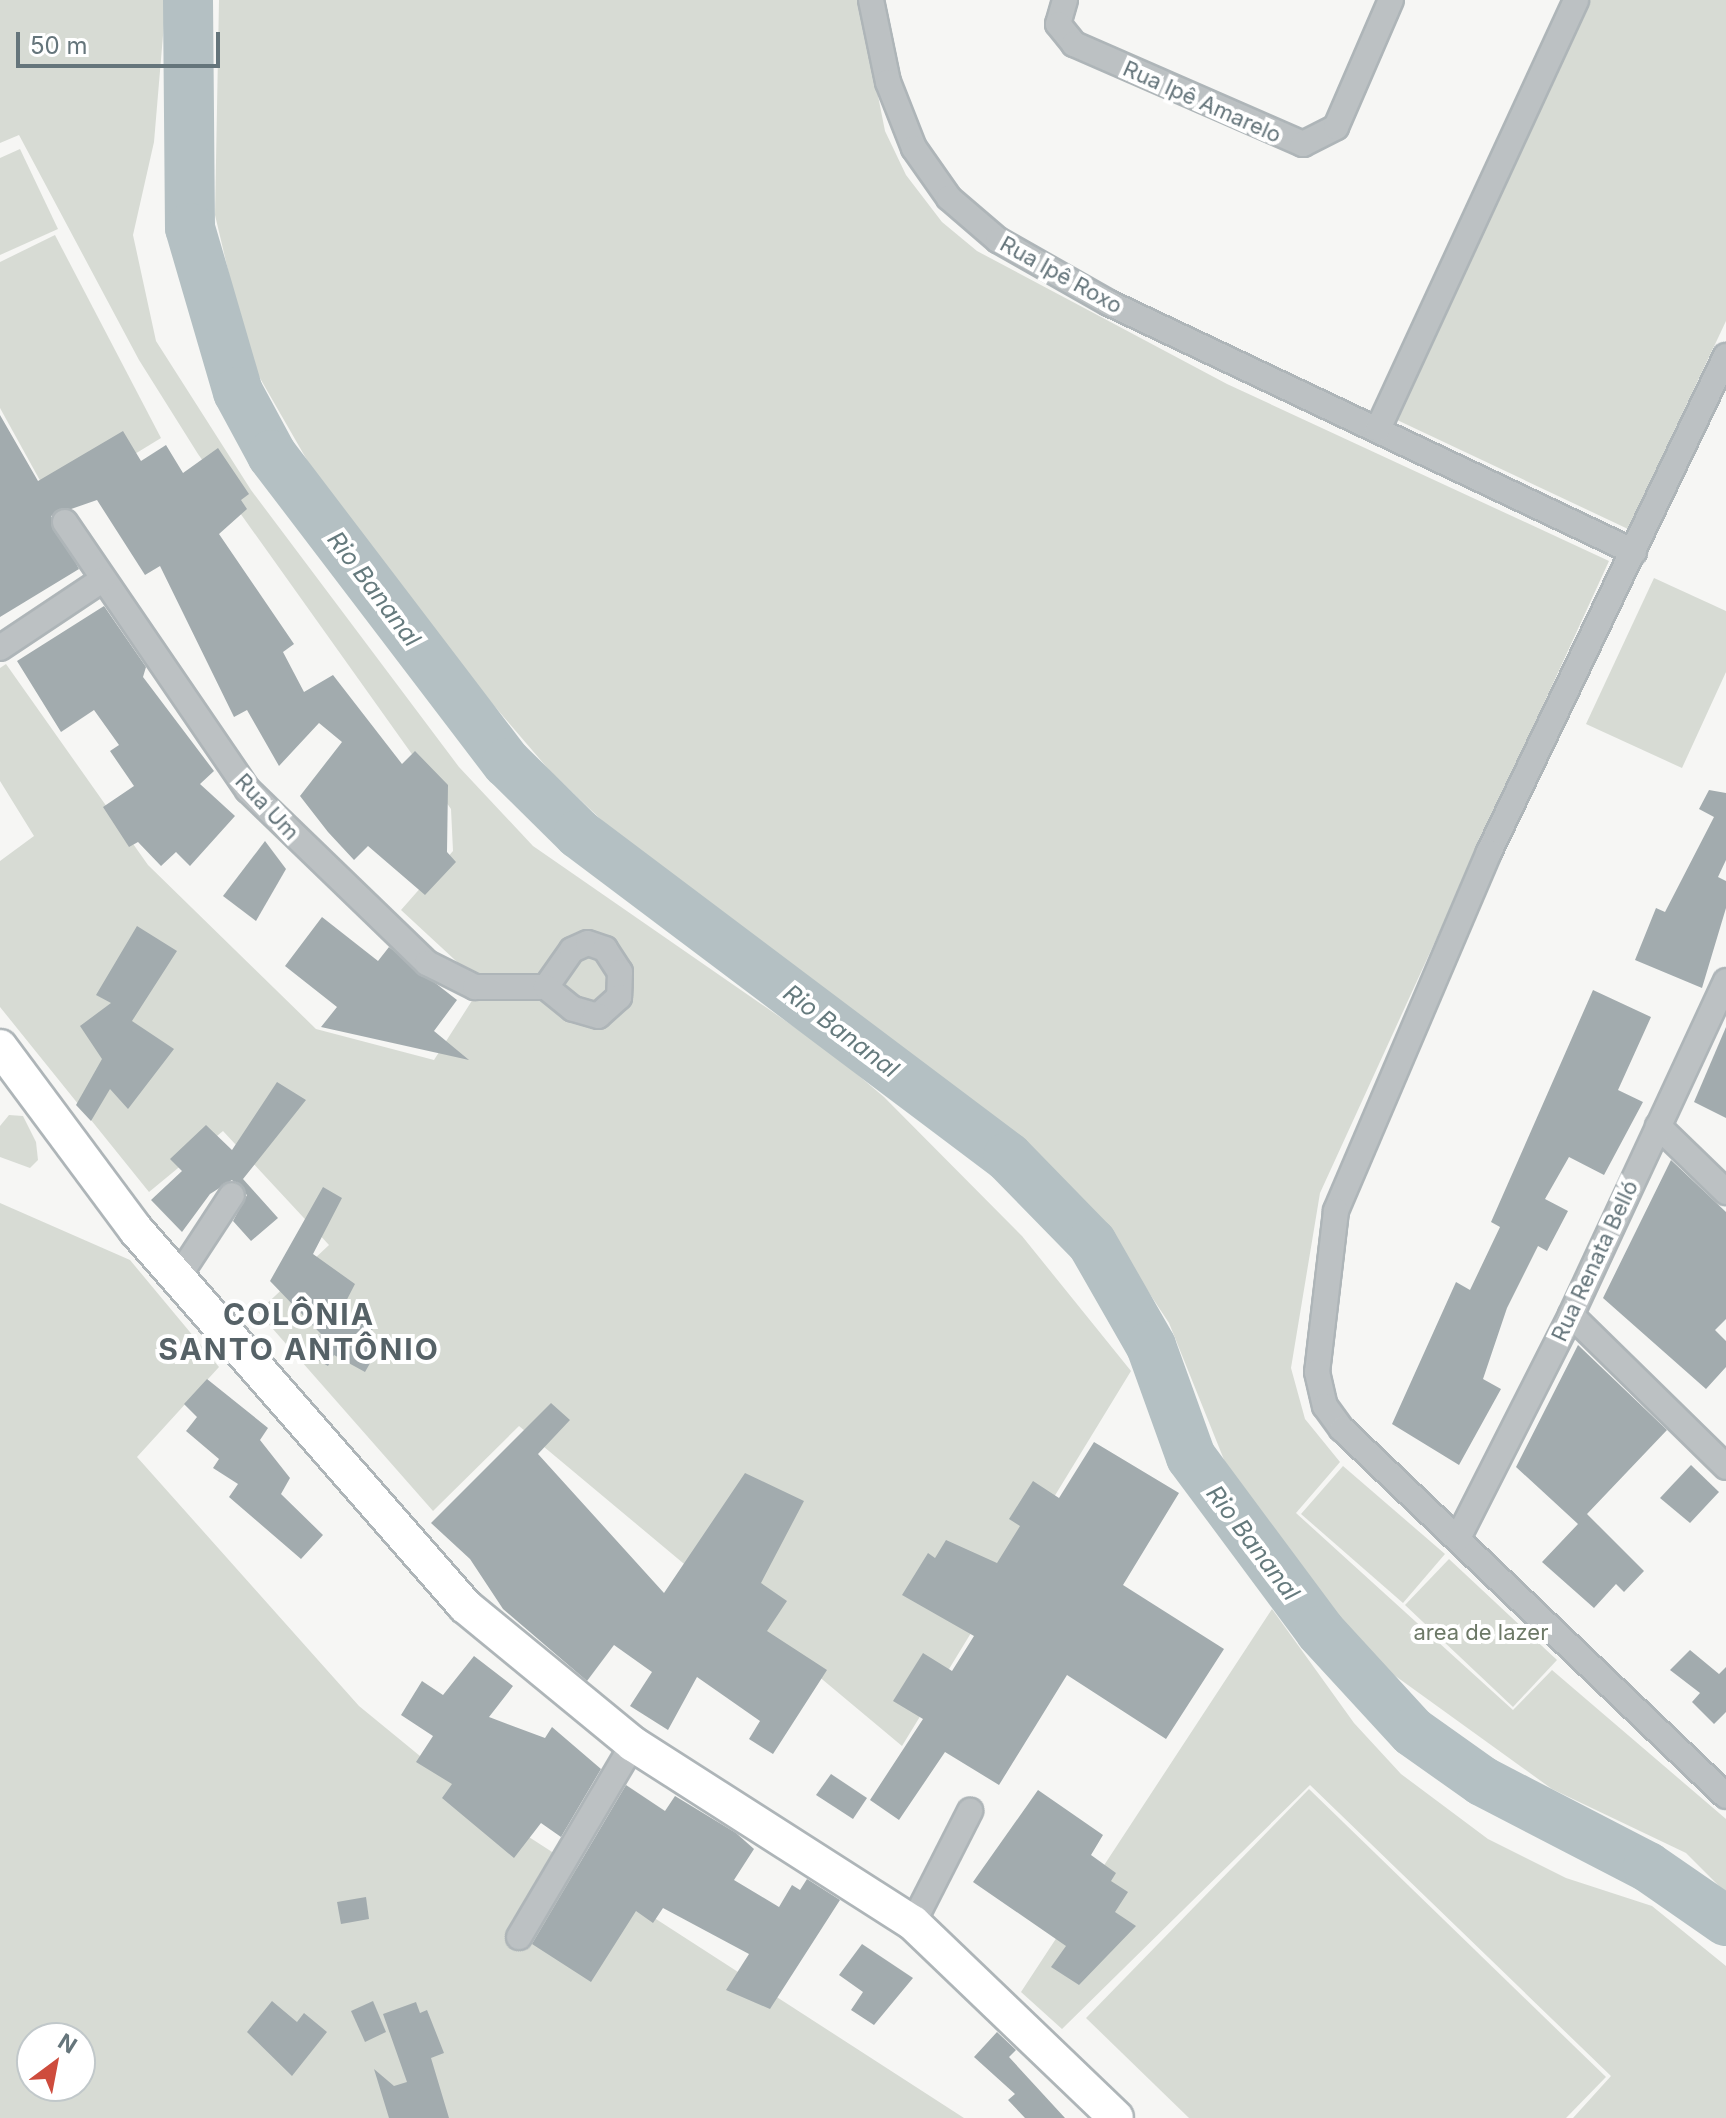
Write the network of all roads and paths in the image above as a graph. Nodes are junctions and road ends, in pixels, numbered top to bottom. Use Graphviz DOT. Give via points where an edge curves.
graph roads {
  1 [pos="871,0"];
  2 [pos="1065,0"];
  3 [pos="1391,0"];
  4 [pos="1576,0"];
  5 [pos="1726,356"];
  6 [pos="1378,429"];
  7 [pos="65,522"];
  8 [pos="1634,552"];
  9 [pos="102,580"];
  10 [pos="0,648"];
  11 [pos="1726,981"];
  12 [pos="546,987"];
  13 [pos="0,1047"];
  14 [pos="1658,1126"];
  15 [pos="1726,1192"];
  16 [pos="232,1195"];
  17 [pos="177,1279"];
  18 [pos="1571,1315"];
  19 [pos="1726,1467"];
  20 [pos="1458,1538"];
  21 [pos="633,1744"];
  22 [pos="1726,1796"];
  23 [pos="970,1811"];
  24 [pos="913,1923"];
  25 [pos="519,1937"];
  26 [pos="1116,2118"];
  1 -- 6 [label="street, Rua Ipê Roxo" via="888,82 914,148 973,220 1109,303"];
  2 -- 3 [label="street, Rua Ipê Amarelo" via="1058,24 1074,44 1303,144 1336,127"];
  4 -- 6 [label="street"];
  5 -- 8 [label="street"];
  6 -- 8 [label="street, Rua Ipê Roxo"];
  7 -- 9 [label="street, Rua Um"];
  8 -- 20 [label="street" via="1489,852 1330,1232 1317,1338 1325,1406"];
  9 -- 10 [label="street"];
  9 -- 12 [label="street, Rua Um" via="248,790 427,963 475,987"];
  11 -- 14 [label="street, Rua Renata Belló"];
  13 -- 17 [label="main road"];
  14 -- 15 [label="street"];
  14 -- 18 [label="street, Rua Renata Belló"];
  16 -- 17 [label="street"];
  17 -- 21 [label="main road" via="465,1606"];
  18 -- 19 [label="street"];
  18 -- 20 [label="street, Rua Renata Belló"];
  20 -- 22 [label="street"];
  21 -- 24 [label="main road"];
  21 -- 25 [label="street"];
  23 -- 24 [label="street"];
  24 -- 26 [label="main road"];
}
